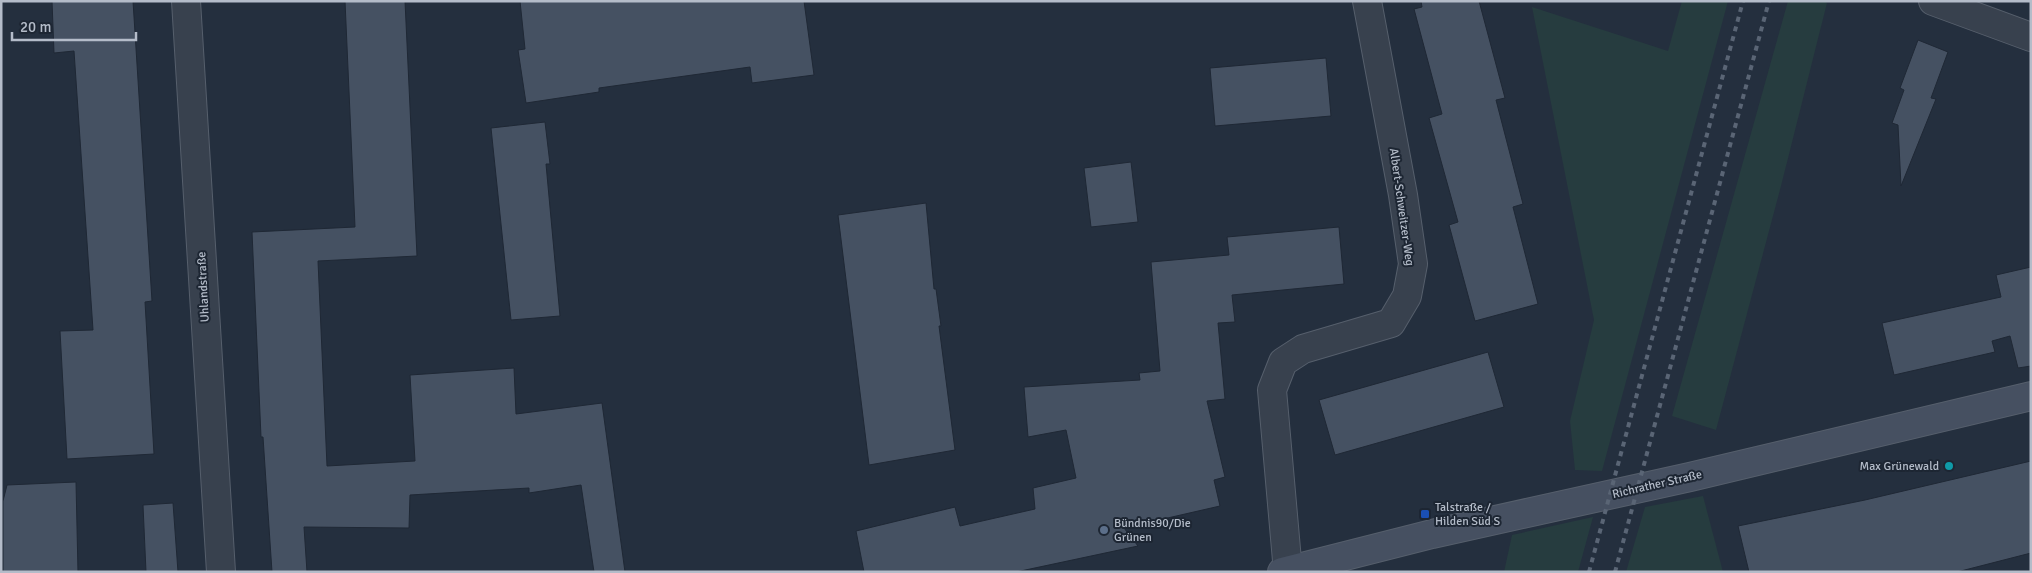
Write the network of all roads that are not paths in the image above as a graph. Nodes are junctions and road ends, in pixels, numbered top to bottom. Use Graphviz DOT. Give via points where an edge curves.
graph roads {
  1 [pos="186,1"];
  2 [pos="1368,1"];
  3 [pos="1933,1"];
  4 [pos="2031,36"];
  5 [pos="2031,396"];
  6 [pos="1286,571"];
  7 [pos="222,572"];
  1 -- 7 [label="street, Uhlandstraße"];
  2 -- 6 [label="street, Albert-Schweitzer-Weg" via="1412,264 1407,296 1391,323 1303,349 1283,362 1272,390"];
  3 -- 4 [label="street"];
  5 -- 6 [label="main road, Richrather Straße" via="1432,534"];
}
